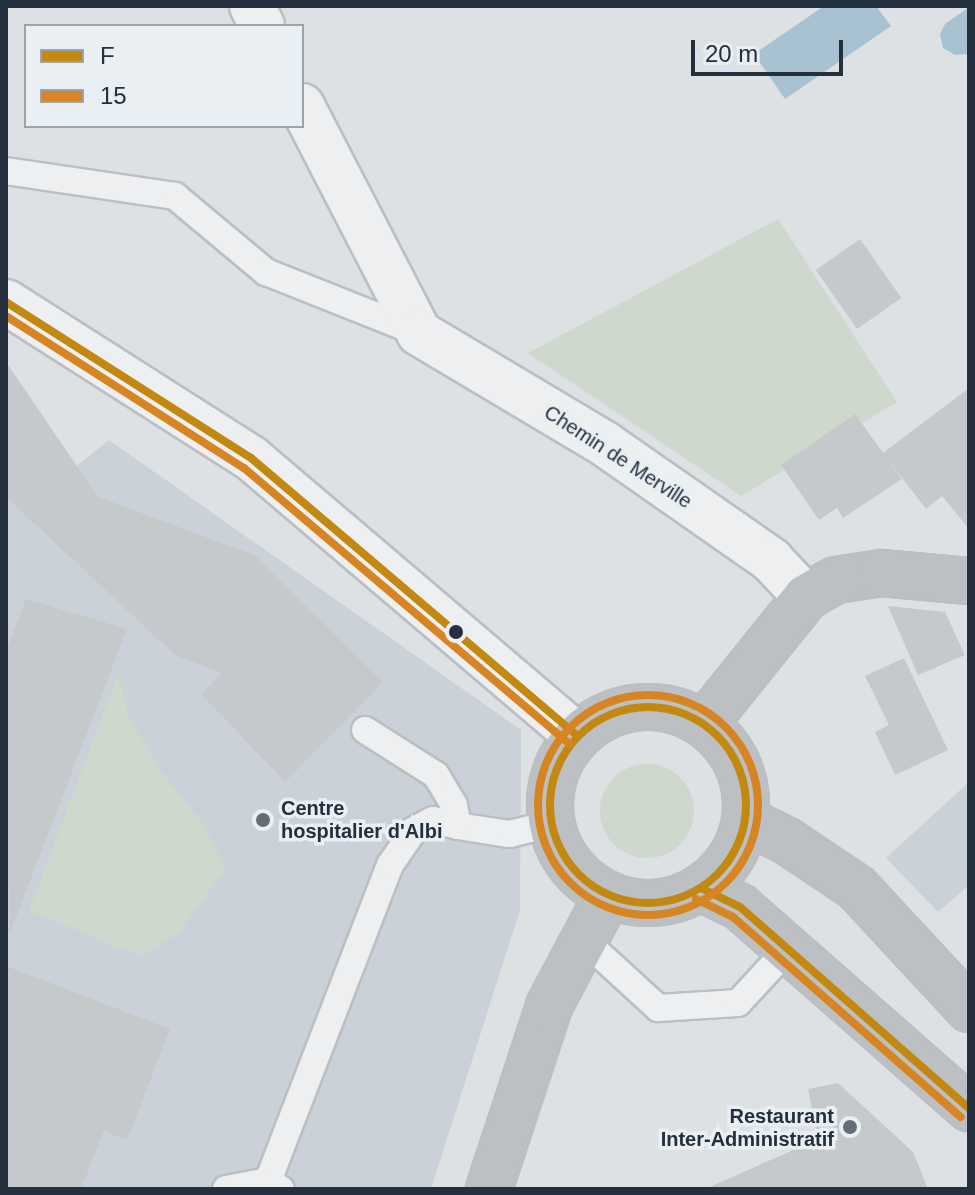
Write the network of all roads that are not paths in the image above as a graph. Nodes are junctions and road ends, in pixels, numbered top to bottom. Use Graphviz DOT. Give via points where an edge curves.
graph roads {
  1 [pos="252,6"];
  2 [pos="261,24"];
  3 [pos="304,110"];
  4 [pos="6,171"];
  5 [pos="6,302"];
  6 [pos="419,333"];
  7 [pos="969,581"];
  8 [pos="806,597"];
  9 [pos="704,724"];
  10 [pos="365,730"];
  11 [pos="577,735"];
  12 [pos="745,820"];
  13 [pos="551,824"];
  14 [pos="458,826"];
  15 [pos="701,888"];
  16 [pos="608,895"];
  17 [pos="586,942"];
  18 [pos="788,949"];
  19 [pos="969,1009"];
  20 [pos="969,1108"];
  21 [pos="274,1185"];
  22 [pos="226,1189"];
  23 [pos="489,1189"];
  1 -- 2 [label="street"];
  3 -- 6 [label="street"];
  4 -- 6 [label="lane, Chemin de Merville" via="175,196 266,272"];
  5 -- 11 [label="street" via="251,458"];
  6 -- 8 [label="street, Chemin de Merville" via="605,444 771,560"];
  7 -- 8 [label="street" via="881,573 836,580"];
  8 -- 9 [label="street"];
  9 -- 11 [label="street" via="651,707 623,710"];
  9 -- 12 [label="street" via="738,767"];
  10 -- 14 [label="lane" via="436,775 454,805"];
  11 -- 13 [label="street" via="558,764 550,793"];
  12 -- 15 [label="street" via="722,870"];
  12 -- 19 [label="street" via="857,888"];
  13 -- 14 [label="lane" via="509,834"];
  13 -- 16 [label="street" via="562,854 582,878"];
  14 -- 21 [label="lane" via="433,820 414,830 390,865"];
  15 -- 16 [label="street" via="655,903"];
  15 -- 18 [label="street" via="740,907"];
  16 -- 17 [label="street"];
  17 -- 18 [label="lane" via="658,1008 738,1003"];
  17 -- 23 [label="street" via="549,1006"];
  18 -- 20 [label="street"];
  21 -- 22 [label="lane"];
}
